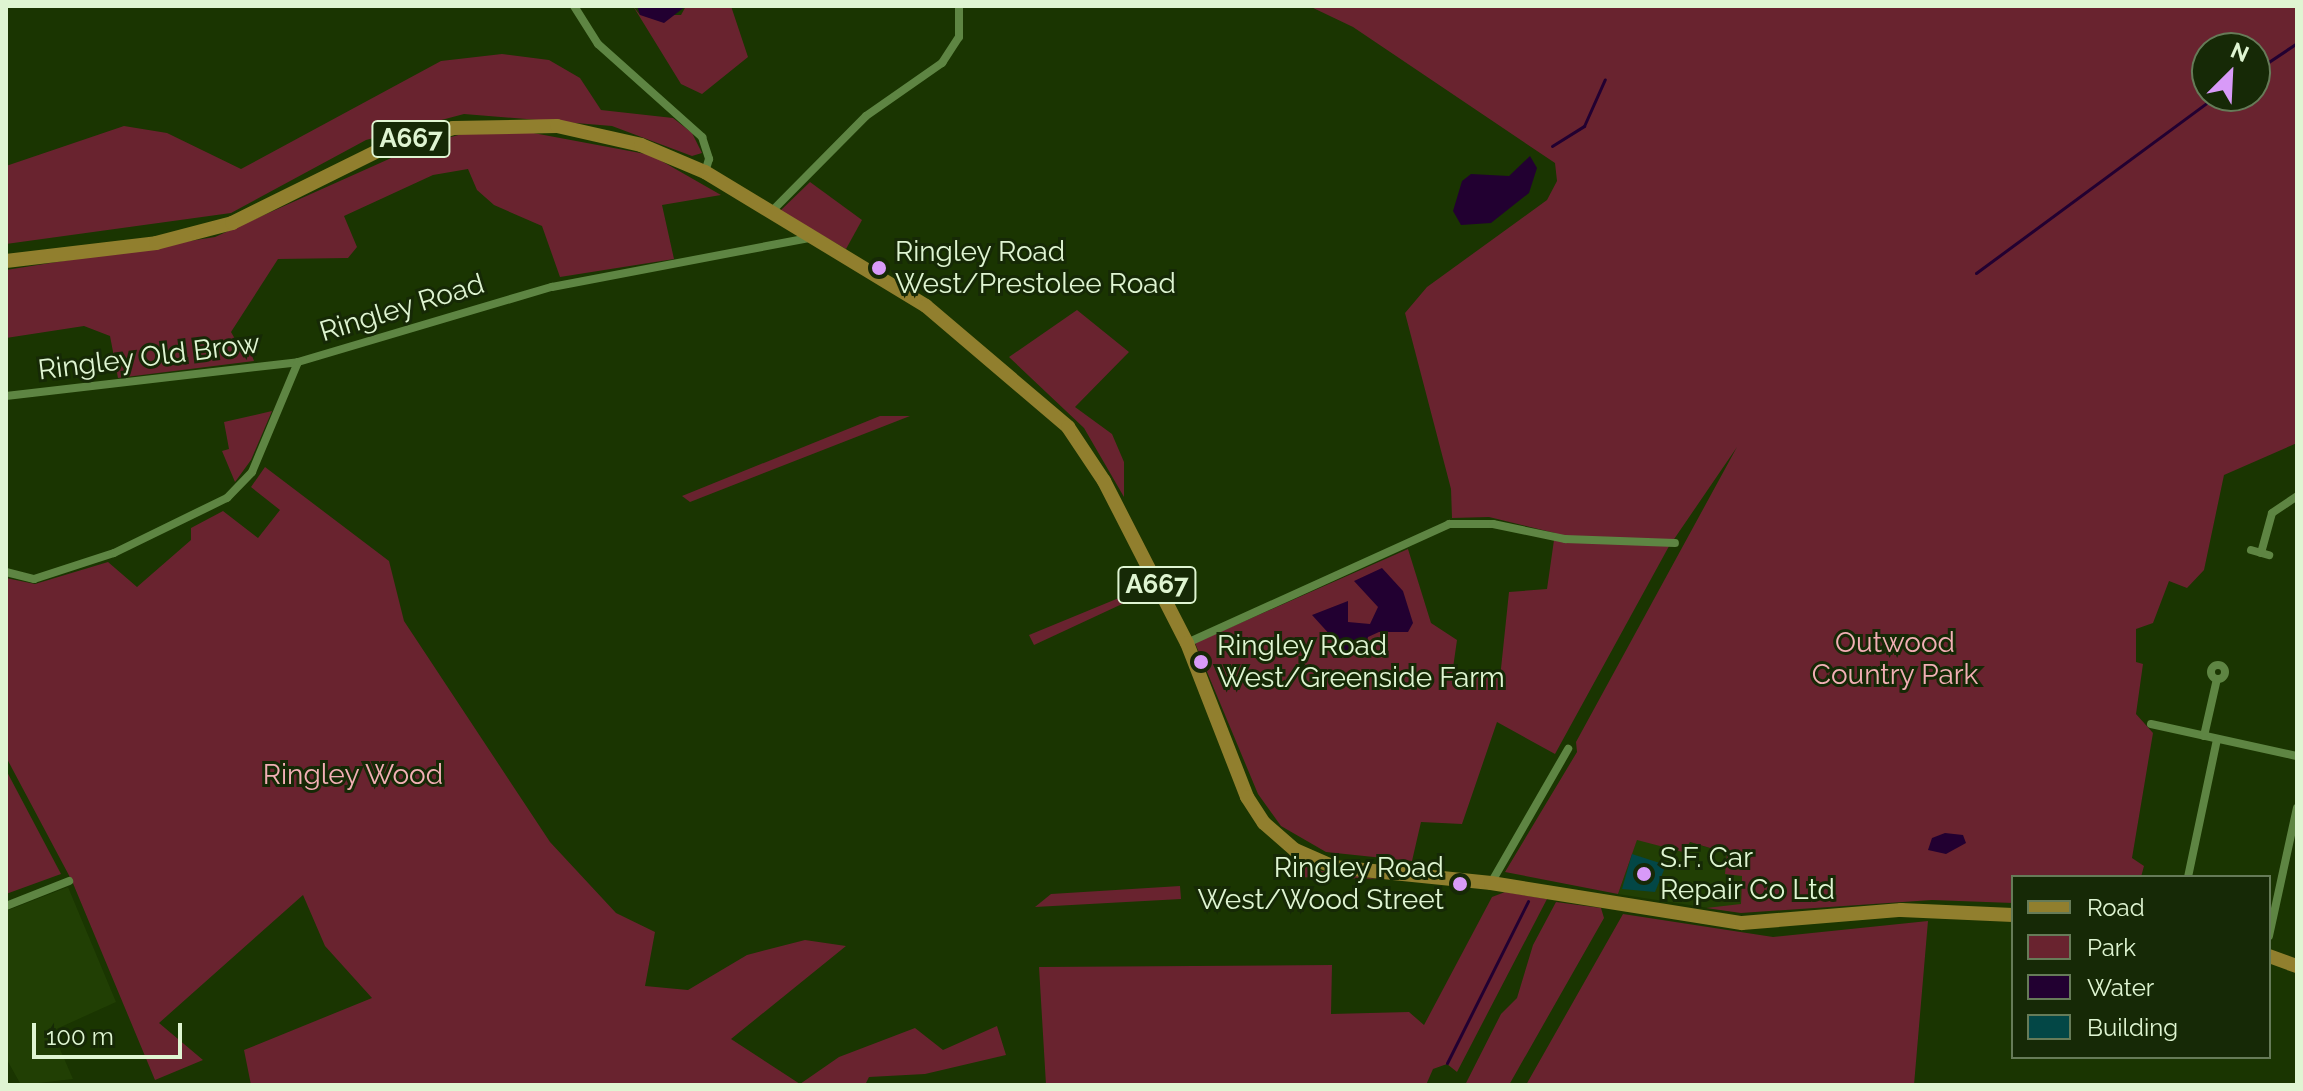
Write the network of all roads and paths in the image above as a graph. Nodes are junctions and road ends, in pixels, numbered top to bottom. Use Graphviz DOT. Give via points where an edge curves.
graph roads {
  1 [pos="574,6"];
  2 [pos="959,6"];
  3 [pos="705,172"];
  4 [pos="770,213"];
  5 [pos="810,238"];
  6 [pos="6,261"];
  7 [pos="298,362"];
  8 [pos="6,396"];
  9 [pos="2297,496"];
  10 [pos="1675,543"];
  11 [pos="2261,553"];
  12 [pos="6,572"];
  13 [pos="1187,643"];
  14 [pos="2217,679"];
  15 [pos="2151,724"];
  16 [pos="2204,736"];
  17 [pos="2217,739"];
  18 [pos="1568,749"];
  19 [pos="2297,756"];
  20 [pos="2297,808"];
  21 [pos="2188,875"];
  22 [pos="69,881"];
  23 [pos="1491,883"];
  24 [pos="6,906"];
  25 [pos="2011,915"];
  26 [pos="2271,927"];
  27 [pos="2271,957"];
  28 [pos="2297,966"];
  1 -- 3 [label="street" via="624,70 702,137 709,159"];
  2 -- 4 [label="street" via="959,37 942,63 866,116"];
  3 -- 4 [label="main road, A667"];
  3 -- 6 [label="main road, A667" via="594,131 521,123 453,128 378,151 232,223 156,243"];
  4 -- 5 [label="main road, A667"];
  5 -- 7 [label="street, Ringley Road" via="552,287"];
  5 -- 13 [label="main road, A667" via="926,306 1045,402 1104,481"];
  7 -- 8 [label="street, Ringley Old Brow"];
  7 -- 12 [label="street, Ringley Road" via="252,472 227,498 114,553 34,579"];
  9 -- 11 [label="street" via="2268,511"];
  10 -- 13 [label="street" via="1565,539 1493,524 1449,524"];
  13 -- 23 [label="main road, A667" via="1247,797 1279,838 1334,867"];
  14 -- 16 [label="street"];
  15 -- 16 [label="street"];
  16 -- 17 [label="street"];
  17 -- 19 [label="street"];
  17 -- 21 [label="street"];
  18 -- 23 [label="street"];
  20 -- 26 [label="street"];
  22 -- 24 [label="street"];
  23 -- 25 [label="main road, A667" via="1742,923 1901,910"];
  27 -- 28 [label="main road"];
}
